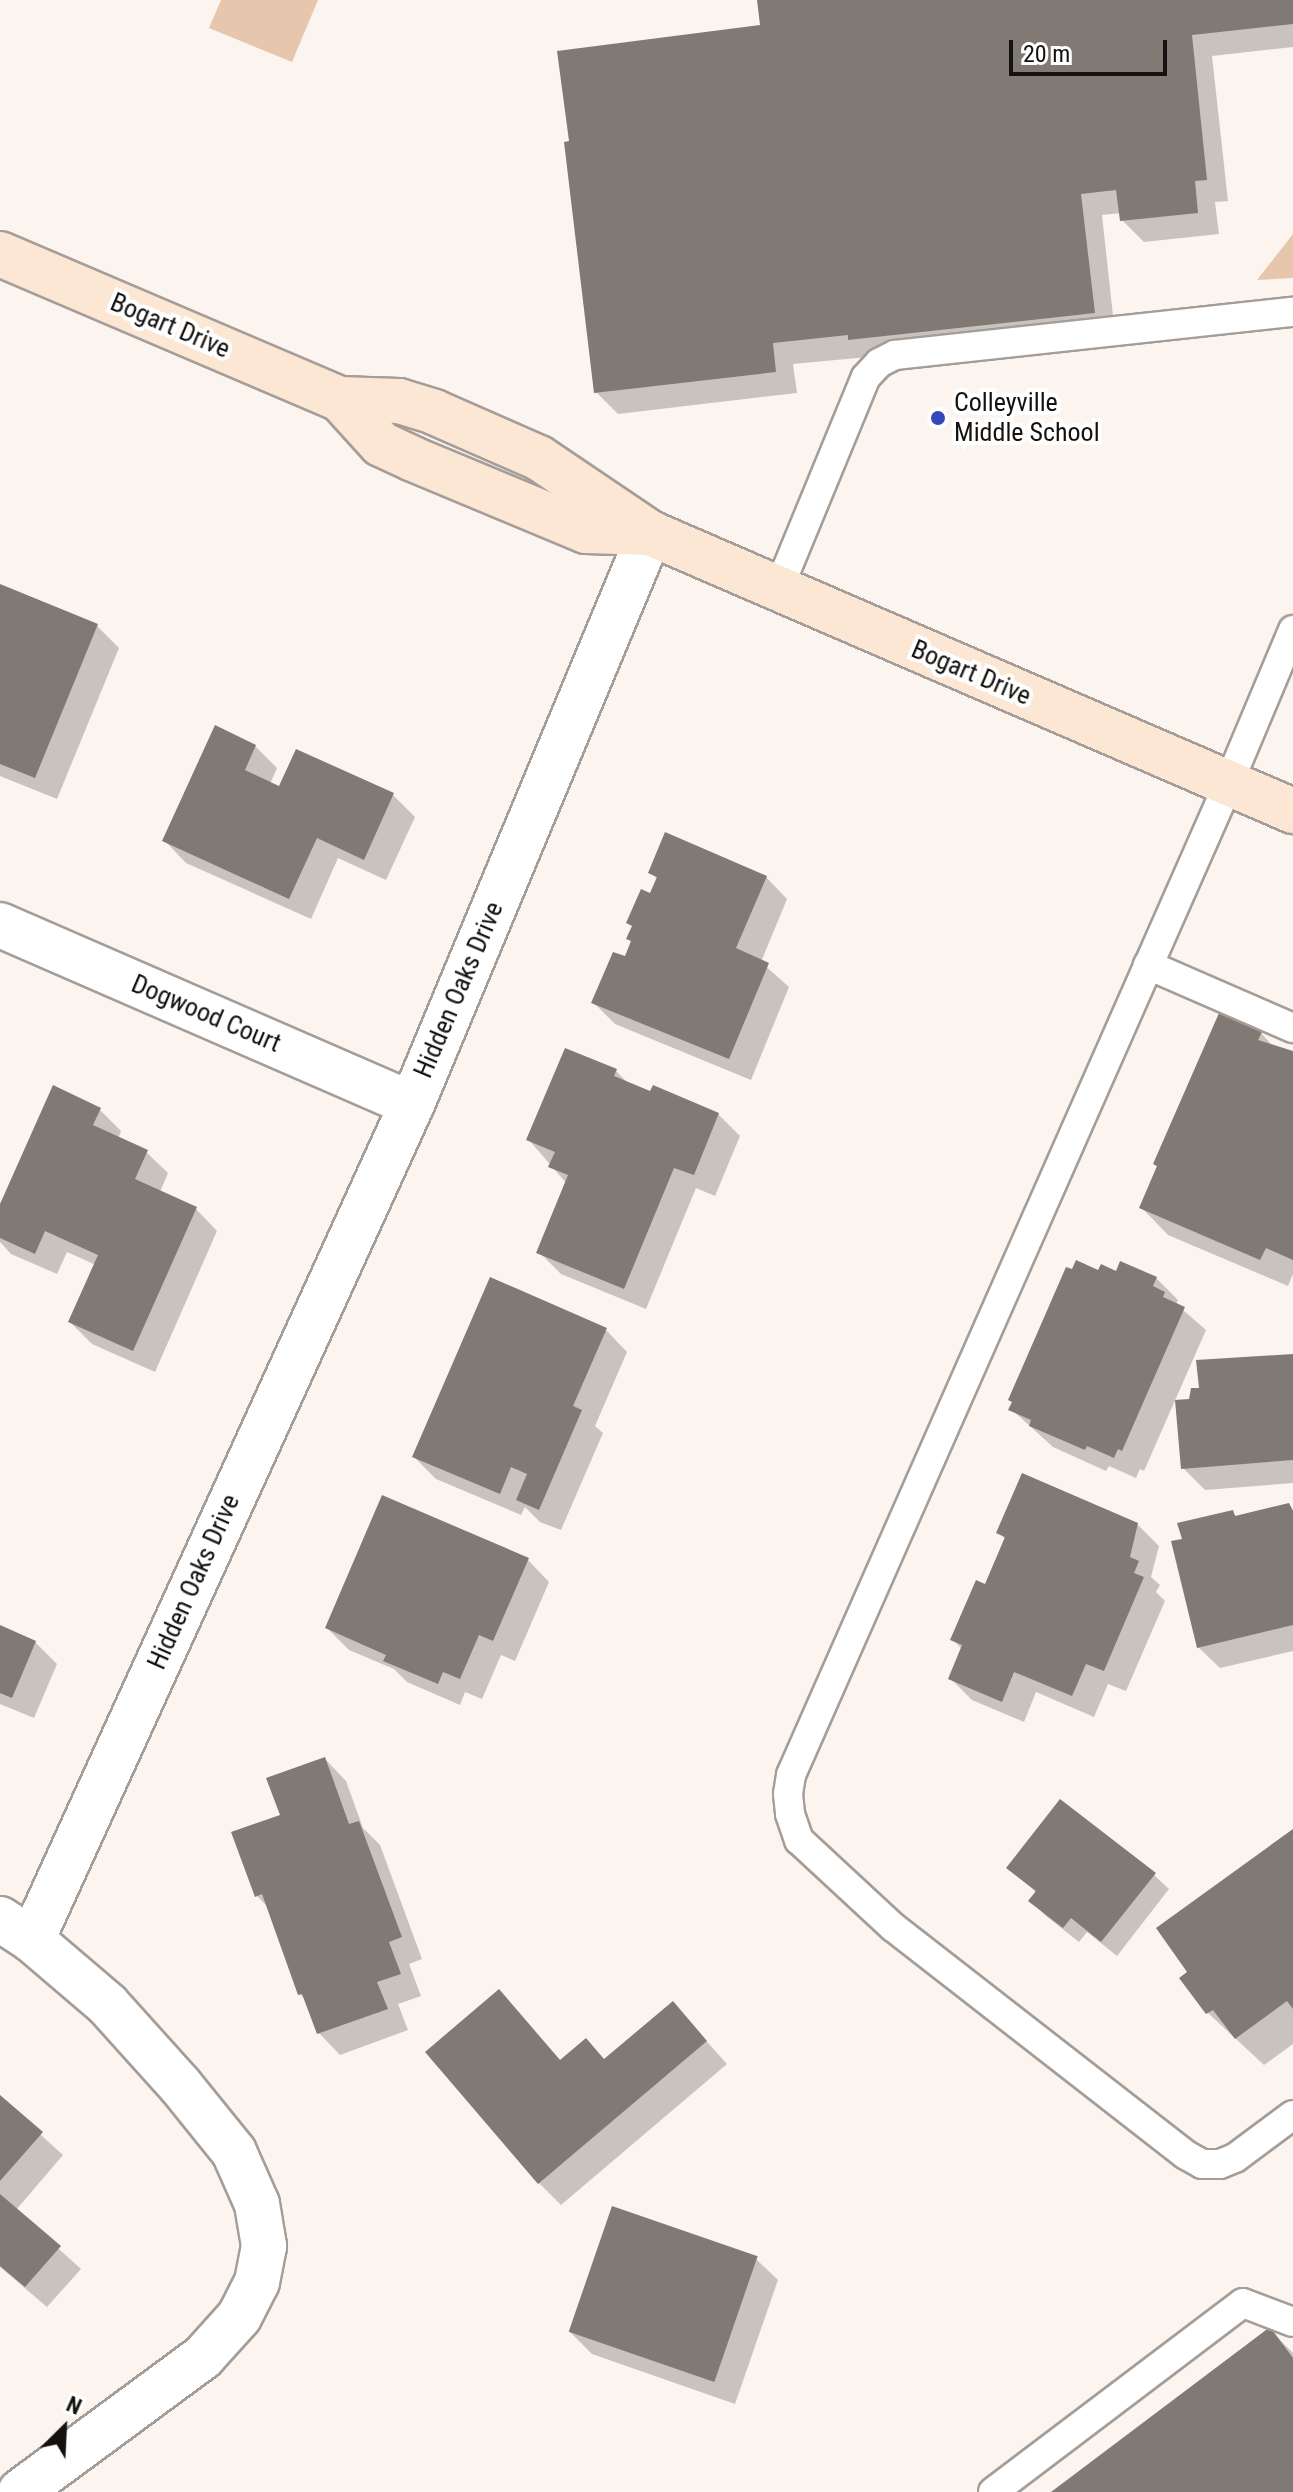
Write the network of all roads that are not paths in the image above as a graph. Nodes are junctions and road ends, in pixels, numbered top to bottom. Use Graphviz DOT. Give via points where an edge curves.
graph roads {
  1 [pos="0,254"];
  2 [pos="1293,312"];
  3 [pos="650,533"];
  4 [pos="778,590"];
  5 [pos="1293,630"];
  6 [pos="1228,785"];
  7 [pos="1293,811"];
  8 [pos="0,925"];
  9 [pos="1148,965"];
  10 [pos="1293,1028"];
  11 [pos="412,1104"];
  12 [pos="16,1929"];
  13 [pos="1293,2115"];
  14 [pos="1293,2322"];
  15 [pos="20,2492"];
  16 [pos="993,2492"];
  1 -- 3 [label="street, Bogart Drive" via="340,399 381,444 426,465 586,531"];
  2 -- 4 [label="lane" via="895,355 879,363 856,397"];
  3 -- 4 [label="street, Bogart Drive"];
  3 -- 11 [label="street, Hidden Oaks Drive"];
  4 -- 6 [label="street, Bogart Drive"];
  5 -- 6 [label="lane"];
  6 -- 7 [label="street, Bogart Drive"];
  6 -- 9 [label="lane"];
  8 -- 11 [label="street, Dogwood Court"];
  9 -- 10 [label="lane"];
  9 -- 13 [label="lane" via="791,1775 790,1814 799,1840 893,1927 1186,2155 1202,2164 1220,2164"];
  11 -- 12 [label="street, Hidden Oaks Drive"];
  12 -- 15 [label="street, Hidden Oaks Drive" via="107,2004 234,2152 257,2204 264,2246 257,2282 239,2317 203,2357"];
  14 -- 16 [label="lane" via="1243,2303"];
}
